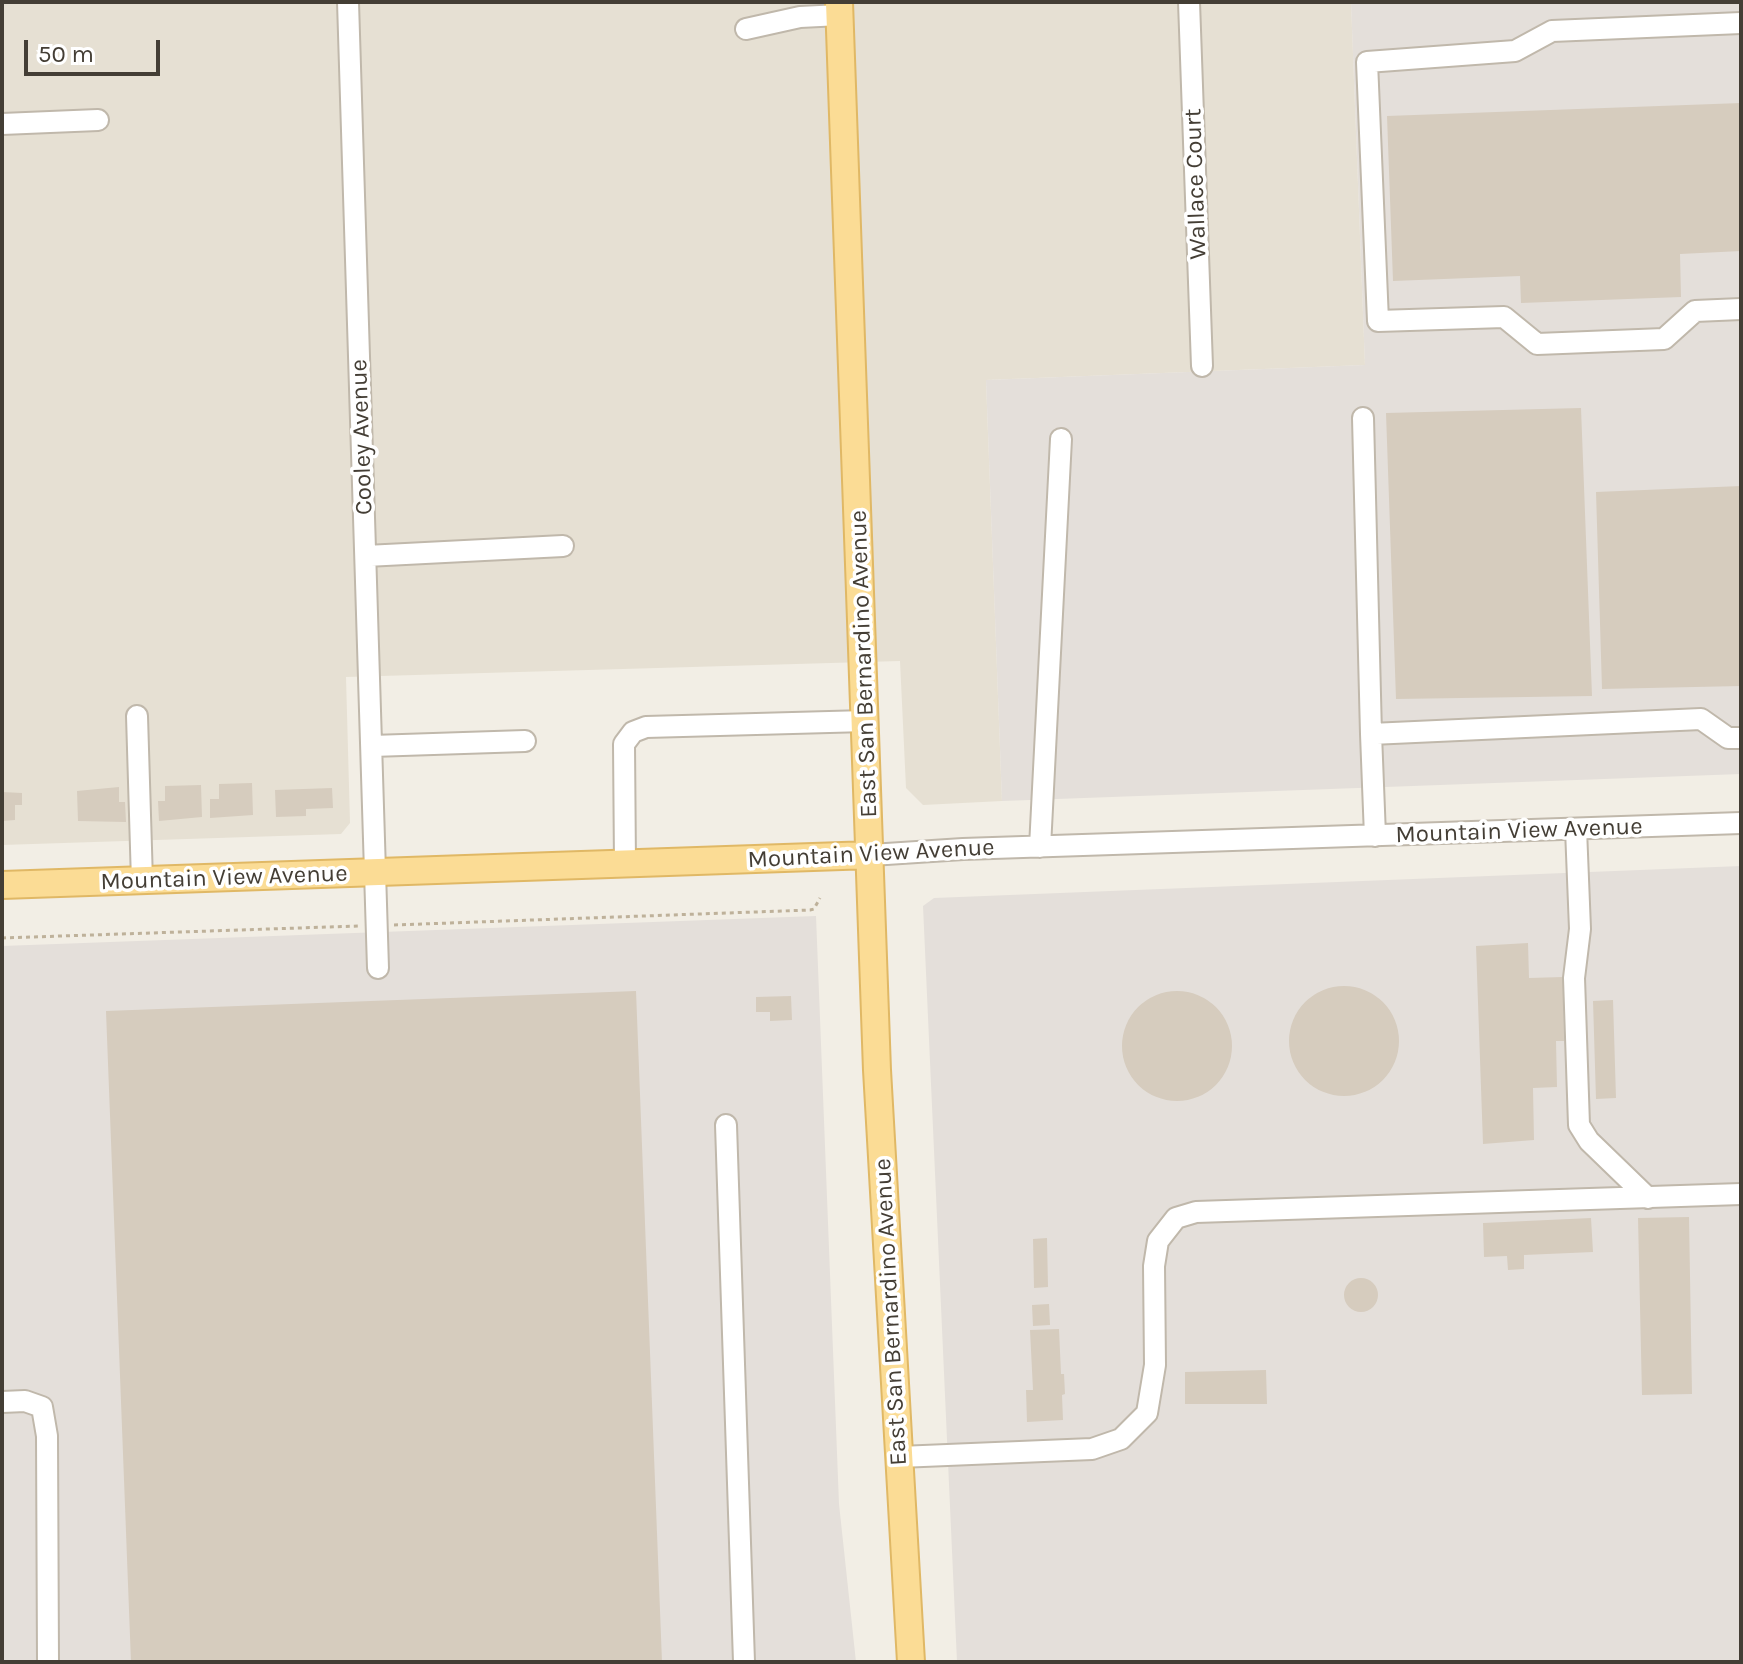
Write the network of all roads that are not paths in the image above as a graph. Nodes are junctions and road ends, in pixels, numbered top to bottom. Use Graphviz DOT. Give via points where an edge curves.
graph roads {
  1 [pos="348,2"];
  2 [pos="1189,2"];
  3 [pos="840,9"];
  4 [pos="1741,23"];
  5 [pos="746,29"];
  6 [pos="98,120"];
  7 [pos="2,124"];
  8 [pos="1741,309"];
  9 [pos="1202,366"];
  10 [pos="1363,418"];
  11 [pos="1061,439"];
  12 [pos="563,546"];
  13 [pos="366,556"];
  14 [pos="137,716"];
  15 [pos="866,721"];
  16 [pos="1371,734"];
  17 [pos="1741,738"];
  18 [pos="525,741"];
  19 [pos="372,746"];
  20 [pos="1741,823"];
  21 [pos="1576,829"];
  22 [pos="1375,836"];
  23 [pos="1040,847"];
  24 [pos="871,855"];
  25 [pos="625,865"];
  26 [pos="376,872"];
  27 [pos="142,881"];
  28 [pos="2,885"];
  29 [pos="378,968"];
  30 [pos="726,1125"];
  31 [pos="1741,1194"];
  32 [pos="1648,1198"];
  33 [pos="2,1402"];
  34 [pos="899,1457"];
  35 [pos="48,1662"];
  36 [pos="744,1662"];
  37 [pos="911,1662"];
  1 -- 13 [label="street, Cooley Avenue"];
  2 -- 9 [label="street, Wallace Court"];
  3 -- 5 [label="street"];
  3 -- 15 [label="main road, East San Bernardino Avenue"];
  4 -- 8 [label="street" via="1552,31 1515,51 1367,62 1378,321 1504,317 1537,344 1664,339 1695,311"];
  6 -- 7 [label="street"];
  10 -- 16 [label="street"];
  11 -- 23 [label="street"];
  12 -- 13 [label="street"];
  13 -- 19 [label="street, Cooley Avenue"];
  14 -- 27 [label="street"];
  15 -- 24 [label="main road, East San Bernardino Avenue"];
  15 -- 25 [label="street" via="646,727 633,732 624,744"];
  16 -- 17 [label="street" via="1701,719 1728,738"];
  16 -- 22 [label="street"];
  18 -- 19 [label="street"];
  19 -- 26 [label="street, Cooley Avenue"];
  20 -- 21 [label="street, Mountain View Avenue"];
  21 -- 22 [label="street, Mountain View Avenue"];
  21 -- 32 [label="street" via="1579,1125"];
  22 -- 23 [label="street, Mountain View Avenue"];
  23 -- 24 [label="street, Mountain View Avenue"];
  24 -- 25 [label="main road, Mountain View Avenue"];
  24 -- 34 [label="main road, East San Bernardino Avenue"];
  25 -- 26 [label="main road, Mountain View Avenue"];
  26 -- 27 [label="main road, Mountain View Avenue"];
  26 -- 29 [label="street, Cooley Avenue"];
  27 -- 28 [label="main road, Mountain View Avenue"];
  30 -- 36 [label="street"];
  31 -- 32 [label="street"];
  32 -- 34 [label="street" via="1196,1212 1176,1218 1158,1241 1154,1266 1155,1365 1147,1413 1121,1439 1092,1449"];
  33 -- 35 [label="street" via="42,1407 47,1436"];
  34 -- 37 [label="main road, East San Bernardino Avenue"];
}
